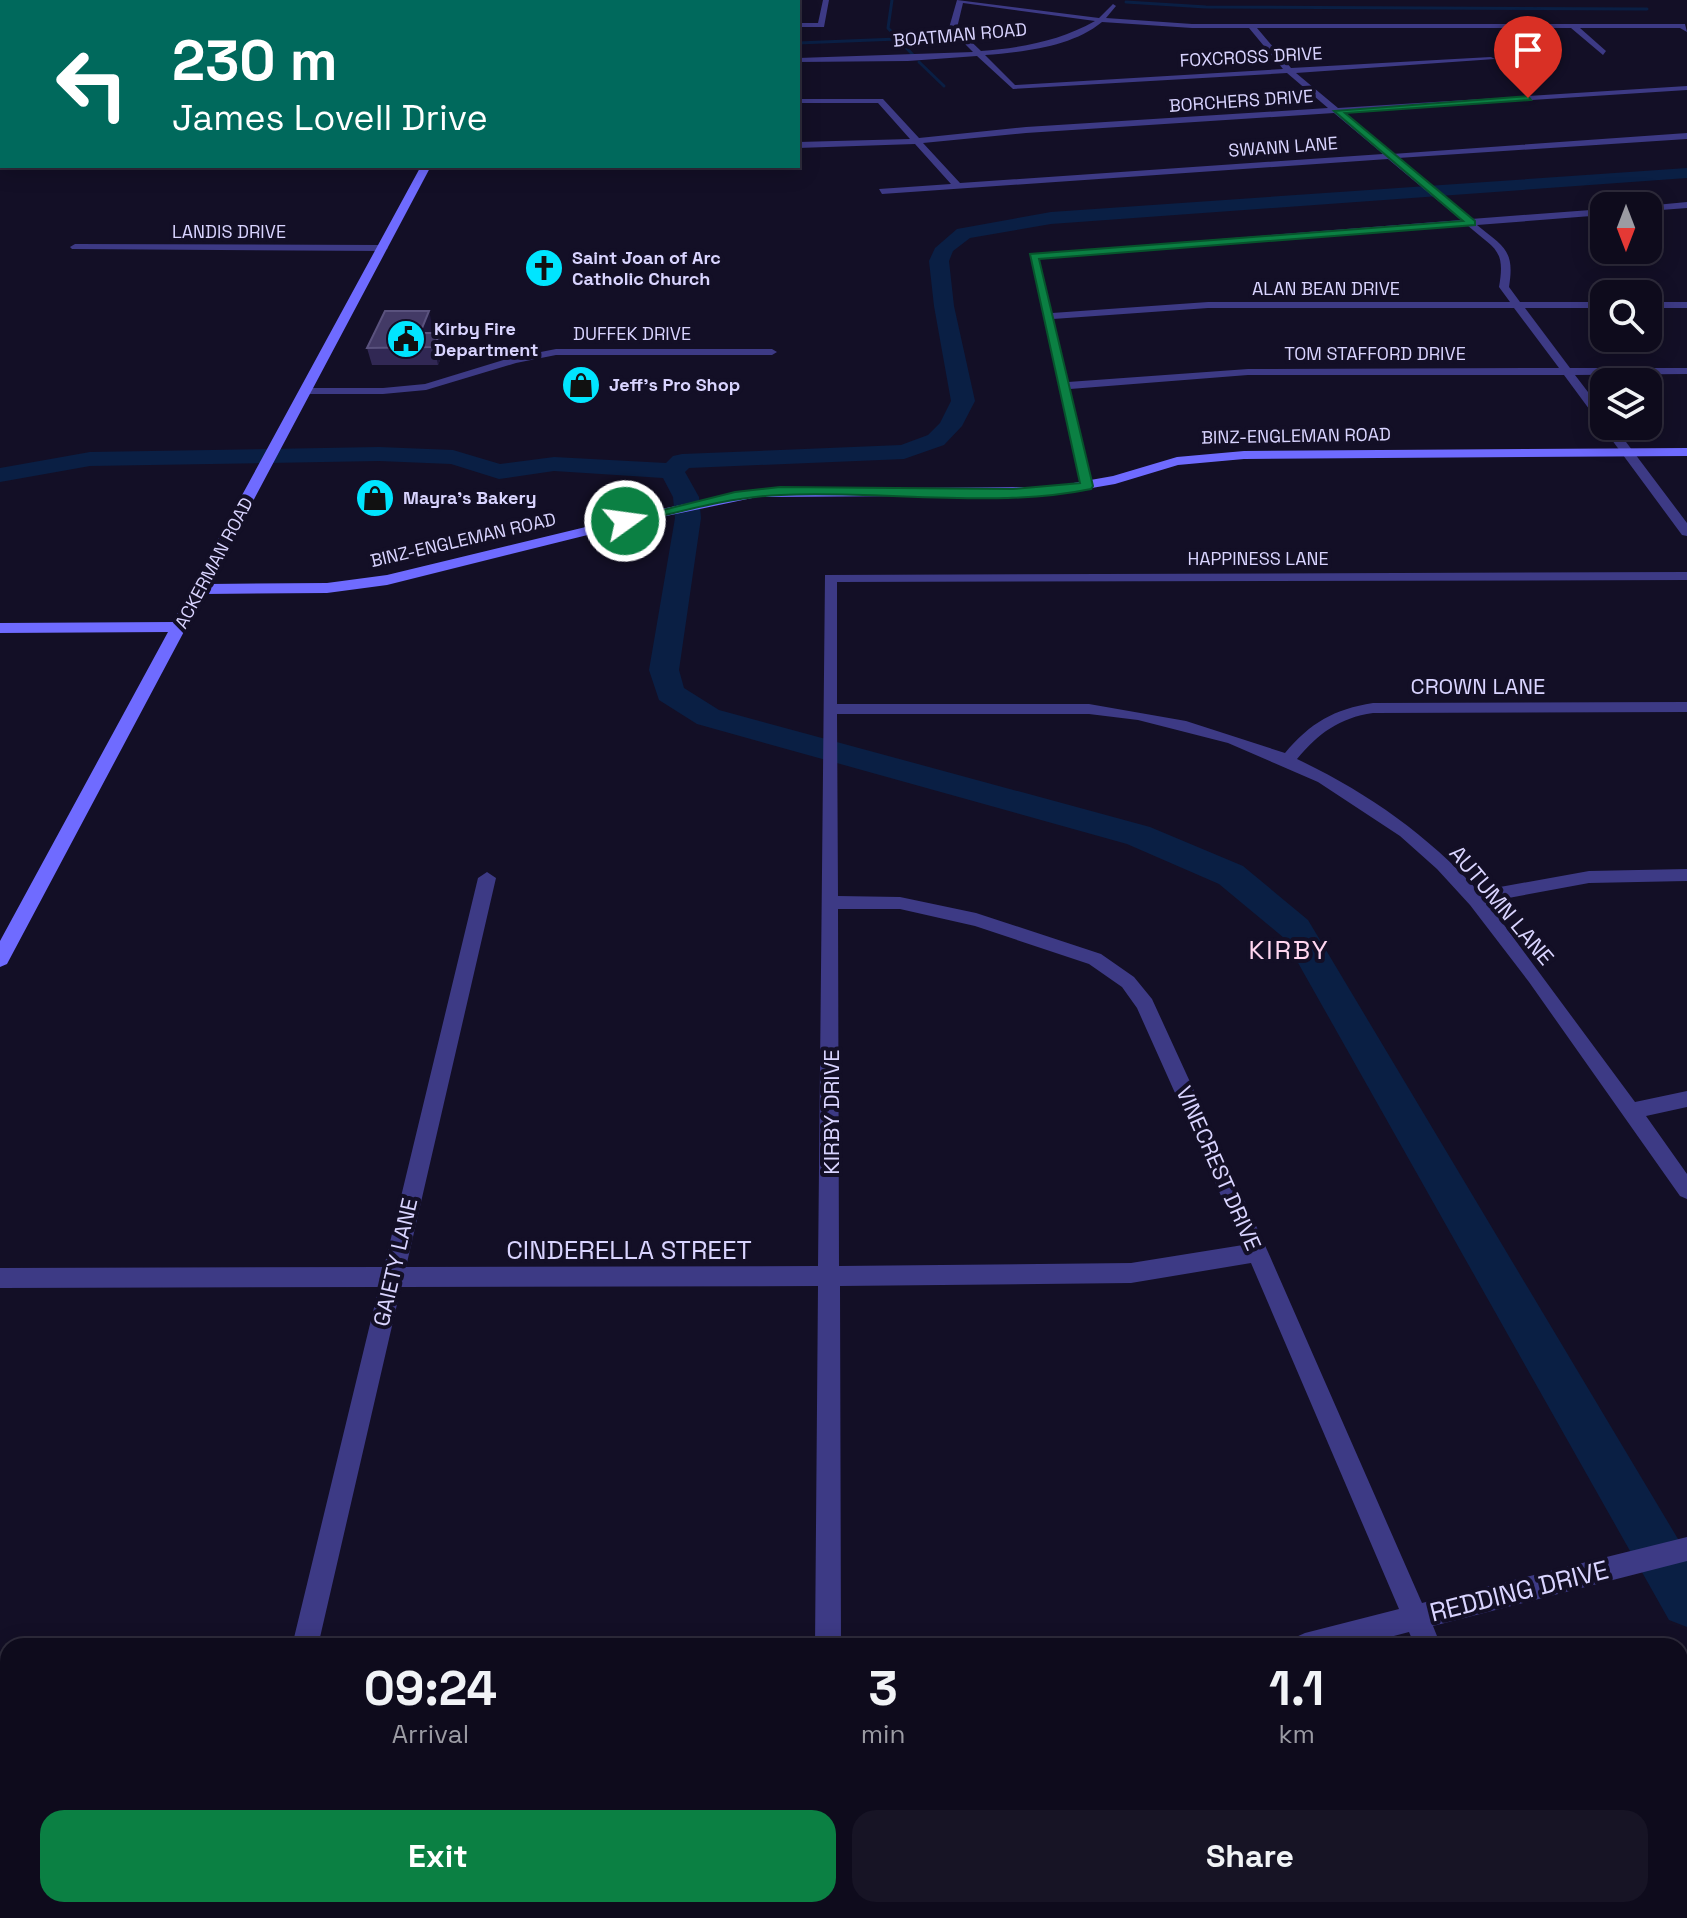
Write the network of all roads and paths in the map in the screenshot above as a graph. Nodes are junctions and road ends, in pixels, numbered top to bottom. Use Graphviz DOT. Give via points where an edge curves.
graph roads {
  1 [pos="826,0"];
  2 [pos="960,1"];
  3 [pos="1113,6"];
  4 [pos="1101,20"];
  5 [pos="1153,24"];
  6 [pos="800,25"];
  7 [pos="1573,26"];
  8 [pos="1252,27"];
  9 [pos="1461,27"];
  10 [pos="1685,28"];
  11 [pos="1471,37"];
  12 [pos="1148,39"];
  13 [pos="1481,48"];
  14 [pos="977,53"];
  15 [pos="1603,53"];
  16 [pos="800,60"];
  17 [pos="1289,71"];
  18 [pos="1687,88"];
  19 [pos="800,101"];
  20 [pos="1338,111"];
  21 [pos="1687,136"];
  22 [pos="916,140"];
  23 [pos="800,145"];
  24 [pos="1391,156"];
  25 [pos="425,168"];
  26 [pos="957,185"];
  27 [pos="882,191"];
  28 [pos="1687,205"];
  29 [pos="1662,207"];
  30 [pos="1590,213"];
  31 [pos="1471,223"];
  32 [pos="75,247"];
  33 [pos="383,248"];
  34 [pos="1515,305"];
  35 [pos="1590,305"];
  36 [pos="1662,305"];
  37 [pos="1687,305"];
  38 [pos="1048,316"];
  39 [pos="772,352"];
  40 [pos="1687,371"];
  41 [pos="1568,372"];
  42 [pos="1065,386"];
  43 [pos="306,391"];
  44 [pos="1590,402"];
  45 [pos="1618,440"];
  46 [pos="1627,452"];
  47 [pos="1687,452"];
  48 [pos="1087,486"];
  49 [pos="1687,532"];
  50 [pos="1687,576"];
  51 [pos="830,578"];
  52 [pos="200,589"];
  53 [pos="180,627"];
  54 [pos="0,628"];
  55 [pos="1687,707"];
  56 [pos="831,714"];
  57 [pos="1288,760"];
  58 [pos="1687,875"];
  59 [pos="487,878"];
  60 [pos="1473,898"];
  61 [pos="831,902"];
  62 [pos="0,959"];
  63 [pos="1687,1099"];
  64 [pos="1631,1111"];
  65 [pos="1687,1190"];
  66 [pos="1257,1252"];
  67 [pos="831,1276"];
  68 [pos="0,1278"];
  69 [pos="391,1279"];
  70 [pos="1687,1549"];
  71 [pos="1415,1618"];
  72 [pos="307,1638"];
  73 [pos="828,1638"];
  74 [pos="1336,1638"];
  75 [pos="1424,1638"];
  1 -- 6 [label="street" via="821,25"];
  2 -- 4 [label="street"];
  2 -- 14 [label="street" via="954,31"];
  3 -- 4 [label="street, BOATMAN ROAD"];
  4 -- 5 [label="street"];
  4 -- 14 [label="street, BOATMAN ROAD" via="1054,41"];
  5 -- 8 [label="street"];
  5 -- 12 [label="street"];
  7 -- 9 [label="street"];
  7 -- 10 [label="street"];
  7 -- 15 [label="street"];
  8 -- 9 [label="street"];
  8 -- 17 [label="street"];
  9 -- 11 [label="street"];
  13 -- 17 [label="street, FOXCROSS DRIVE" via="1491,59"];
  14 -- 16 [label="street, BOATMAN ROAD"];
  14 -- 17 [label="street, FOXCROSS DRIVE" via="1013,87"];
  17 -- 20 [label="street"];
  18 -- 20 [label="street, BORCHERS DRIVE"];
  19 -- 22 [label="street" via="880,101"];
  20 -- 22 [label="street, BORCHERS DRIVE"];
  20 -- 24 [label="street"];
  21 -- 24 [label="street, SWANN LANE"];
  22 -- 23 [label="street, BORCHERS DRIVE"];
  22 -- 26 [label="street"];
  24 -- 26 [label="street, SWANN LANE"];
  24 -- 31 [label="street"];
  25 -- 33 [label="street, ACKERMAN ROAD"];
  26 -- 27 [label="street, SWANN LANE"];
  28 -- 29 [label="street"];
  30 -- 31 [label="street"];
  31 -- 34 [label="street" via="1506,256 1504,287"];
  31 -- 38 [label="street" via="1033,256"];
  32 -- 33 [label="street, LANDIS DRIVE"];
  33 -- 43 [label="street, ACKERMAN ROAD"];
  34 -- 35 [label="street, ALAN BEAN DRIVE"];
  34 -- 38 [label="street, ALAN BEAN DRIVE" via="1208,305"];
  34 -- 41 [label="street"];
  36 -- 37 [label="street"];
  38 -- 42 [label="street"];
  39 -- 43 [label="street, DUFFEK DRIVE" via="556,352 426,387"];
  40 -- 41 [label="street, TOM STAFFORD DRIVE"];
  41 -- 42 [label="street, TOM STAFFORD DRIVE" via="1238,372"];
  41 -- 44 [label="street"];
  42 -- 48 [label="street"];
  43 -- 52 [label="street, ACKERMAN ROAD"];
  45 -- 46 [label="street"];
  46 -- 47 [label="street, BINZ-ENGLEMAN ROAD"];
  46 -- 48 [label="street, BINZ-ENGLEMAN ROAD" via="1221,456 1177,461"];
  46 -- 49 [label="street"];
  48 -- 52 [label="street, BINZ-ENGLEMAN ROAD" via="1013,492 780,491 716,500 387,580 312,589"];
  50 -- 51 [label="street, HAPPINESS LANE"];
  51 -- 56 [label="street, KIRBY DRIVE"];
  52 -- 53 [label="street, ACKERMAN ROAD"];
  53 -- 54 [label="street"];
  53 -- 62 [label="street, ACKERMAN ROAD"];
  55 -- 57 [label="street, CROWN LANE" via="1348,711 1327,719"];
  56 -- 57 [label="street, AUTUMN LANE" via="1123,712 1191,725"];
  56 -- 61 [label="street, KIRBY DRIVE"];
  57 -- 60 [label="street, AUTUMN LANE" via="1375,809 1443,865"];
  58 -- 60 [label="street" via="1589,877"];
  59 -- 69 [label="street, GAIETY LANE"];
  60 -- 64 [label="street, AUTUMN LANE"];
  61 -- 66 [label="street, VINECREST DRIVE" via="900,903 976,920 1095,959 1128,982 1145,1004"];
  61 -- 67 [label="street, KIRBY DRIVE"];
  63 -- 64 [label="street"];
  64 -- 65 [label="street, AUTUMN LANE"];
  66 -- 67 [label="street, CINDERELLA STREET" via="1131,1273"];
  66 -- 71 [label="street, VINECREST DRIVE"];
  67 -- 69 [label="street, CINDERELLA STREET"];
  67 -- 73 [label="street, KIRBY DRIVE"];
  68 -- 69 [label="street, CINDERELLA STREET"];
  69 -- 72 [label="street, GAIETY LANE"];
  70 -- 71 [label="street, REDDING DRIVE"];
  71 -- 74 [label="street, REDDING DRIVE"];
  71 -- 75 [label="street, VINECREST DRIVE"];
}
